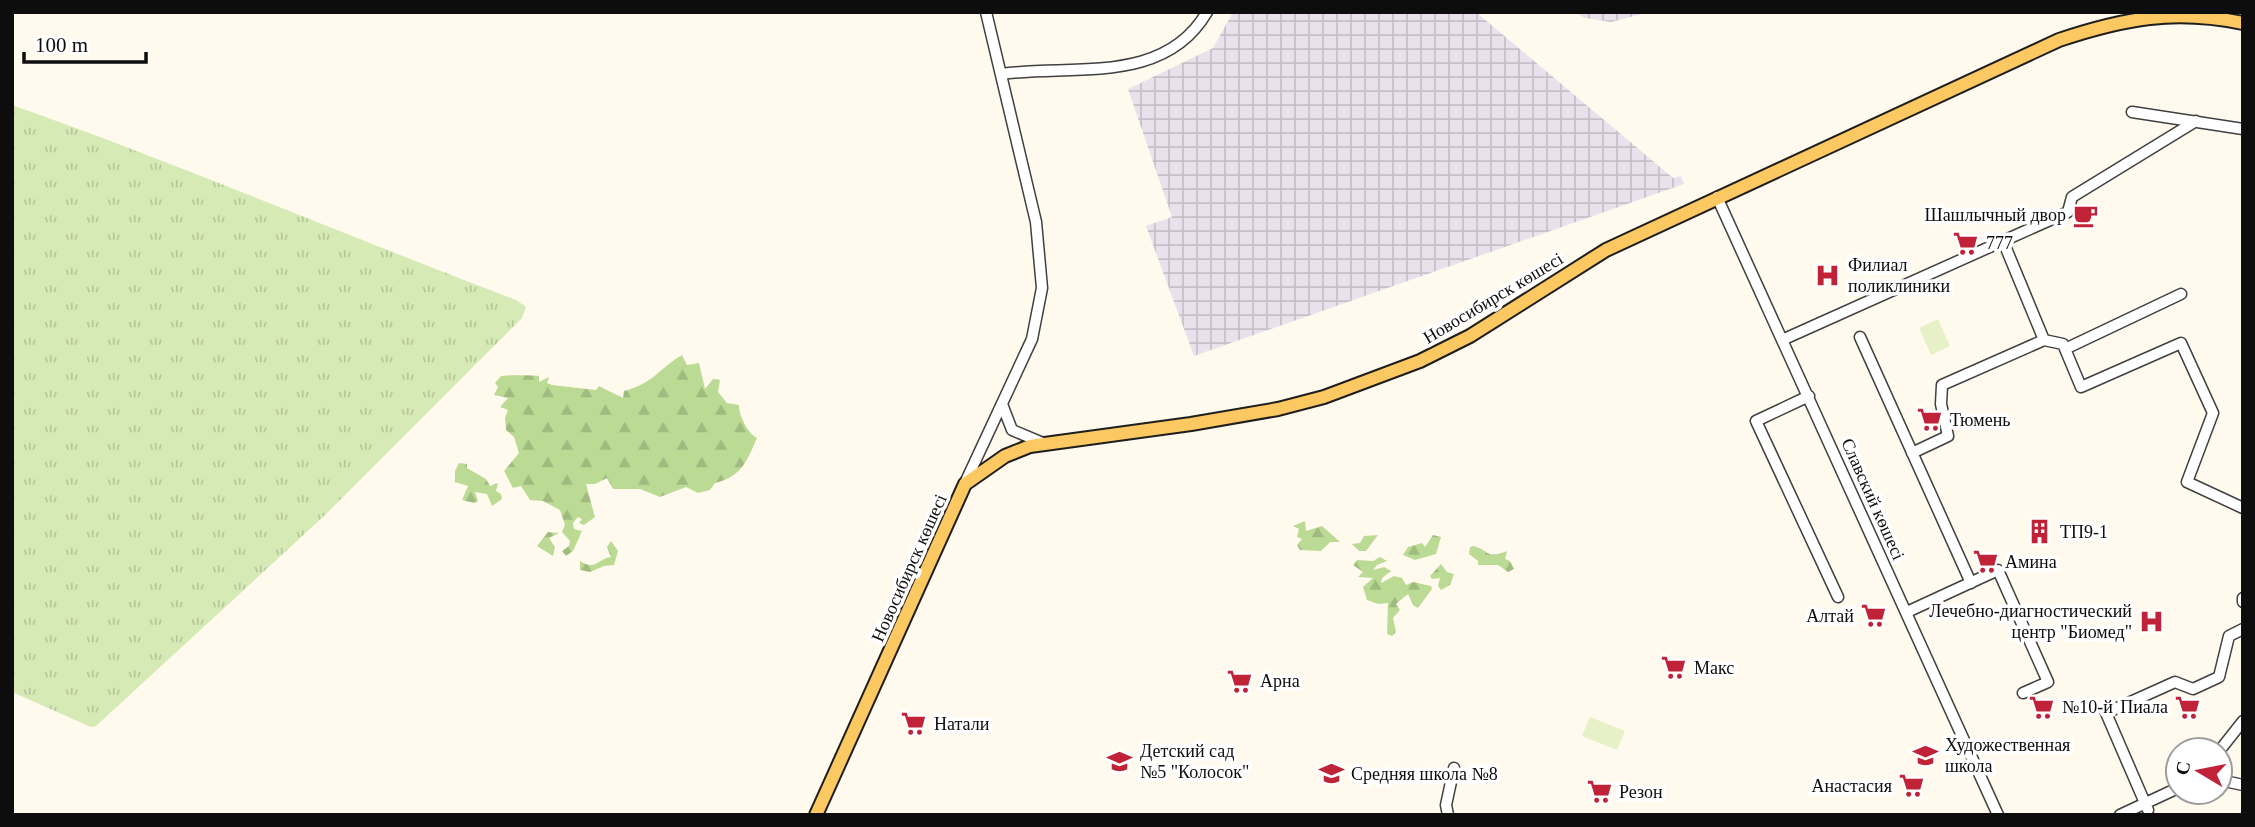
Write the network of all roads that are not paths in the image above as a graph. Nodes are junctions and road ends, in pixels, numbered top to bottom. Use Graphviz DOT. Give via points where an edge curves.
graph roads {
  1 [pos="986,12"];
  2 [pos="1207,12"];
  3 [pos="2243,23"];
  4 [pos="1002,74"];
  5 [pos="2133,112"];
  6 [pos="2196,121"];
  7 [pos="2243,129"];
  8 [pos="1717,197"];
  9 [pos="2003,241"];
  10 [pos="2182,294"];
  11 [pos="1860,337"];
  12 [pos="1782,340"];
  13 [pos="2044,340"];
  14 [pos="2065,349"];
  15 [pos="1809,396"];
  16 [pos="1002,403"];
  17 [pos="1044,443"];
  18 [pos="1912,453"];
  19 [pos="965,484"];
  20 [pos="2243,508"];
  21 [pos="1970,583"];
  22 [pos="1838,597"];
  23 [pos="1907,612"];
  24 [pos="2243,629"];
  25 [pos="2023,693"];
  26 [pos="2243,721"];
  27 [pos="2231,736"];
  28 [pos="1454,768"];
  29 [pos="2164,796"];
  30 [pos="2146,807"];
  31 [pos="817,815"];
  32 [pos="1448,815"];
  33 [pos="1998,815"];
  34 [pos="2120,815"];
  1 -- 4 [label="street"];
  2 -- 4 [label="street" via="1187,36 1143,62 1089,72 1058,69"];
  3 -- 8 [label="main road, Новосибирск көшесі" via="2174,14 2134,18 2059,40"];
  4 -- 16 [label="street" via="1036,222 1042,281 1032,339"];
  5 -- 6 [label="street"];
  6 -- 7 [label="street"];
  6 -- 9 [label="street" via="2073,197 2068,212"];
  8 -- 12 [label="street, Славский көшесі"];
  8 -- 17 [label="main road, Новосибирск көшесі" via="1606,250 1460,341 1359,385 1250,415"];
  9 -- 12 [label="street"];
  9 -- 13 [label="street"];
  10 -- 14 [label="street"];
  11 -- 18 [label="street"];
  12 -- 15 [label="street, Славский көшесі"];
  13 -- 14 [label="street" via="2063,344"];
  13 -- 18 [label="street" via="1942,386 1948,436"];
  14 -- 20 [label="street" via="2081,387 2181,343 2213,413 2187,482"];
  15 -- 22 [label="street" via="1756,421"];
  15 -- 23 [label="street, Славский көшесі"];
  16 -- 17 [label="street" via="1012,430"];
  16 -- 19 [label="street"];
  17 -- 19 [label="main road, Новосибирск көшесі" via="1005,456"];
  18 -- 21 [label="street"];
  19 -- 31 [label="main road, Новосибирск көшесі"];
  21 -- 23 [label="street"];
  21 -- 25 [label="street" via="1998,570 2048,682"];
  23 -- 33 [label="street, Славский көшесі"];
  24 -- 30 [label="street" via="2229,636 2219,677 2193,689 2175,682 2106,713"];
  26 -- 27 [label="street"];
  28 -- 32 [label="street"];
  29 -- 30 [label="street"];
  30 -- 34 [label="street"];
}
